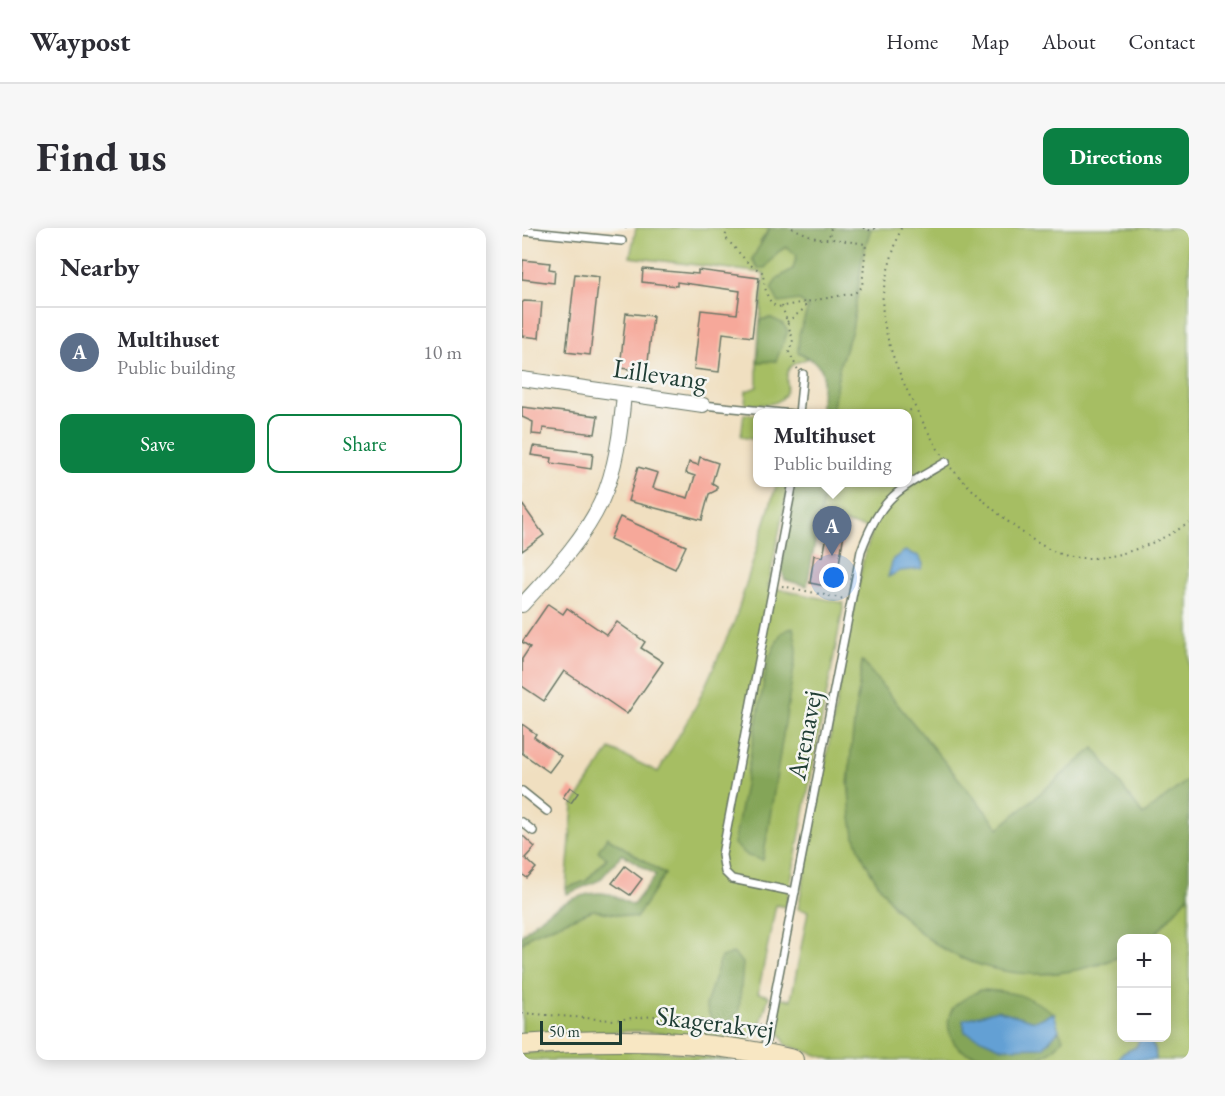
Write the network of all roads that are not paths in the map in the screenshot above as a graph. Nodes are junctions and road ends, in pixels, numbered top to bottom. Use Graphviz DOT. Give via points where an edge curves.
graph roads {
  1 [pos="522,231"];
  2 [pos="622,241"];
  3 [pos="803,374"];
  4 [pos="522,380"];
  5 [pos="624,394"];
  6 [pos="703,405"];
  7 [pos="800,409"];
  8 [pos="753,410"];
  9 [pos="946,462"];
  10 [pos="912,482"];
  11 [pos="792,487"];
  12 [pos="904,487"];
  13 [pos="522,605"];
  14 [pos="522,791"];
  15 [pos="547,811"];
  16 [pos="522,822"];
  17 [pos="533,831"];
  18 [pos="795,892"];
  19 [pos="522,1045"];
  20 [pos="764,1053"];
  21 [pos="793,1060"];
  1 -- 2 [label="lane"];
  3 -- 7 [label="lane"];
  4 -- 5 [label="street, Lillevang"];
  5 -- 6 [label="street, Lillevang"];
  5 -- 13 [label="street" via="609,481 600,504 571,548"];
  6 -- 8 [label="lane, Lillevang"];
  9 -- 10 [label="lane, Arenavej"];
  11 -- 18 [label="lane" via="722,855 725,872 732,879"];
  12 -- 18 [label="lane, Arenavej" via="879,509 861,551"];
  14 -- 15 [label="lane"];
  16 -- 17 [label="lane"];
  18 -- 20 [label="lane, Arenavej"];
  19 -- 20 [label="street, Skagerakvej" via="591,1040 682,1042"];
  20 -- 21 [label="street, Skagerakvej"];
}
